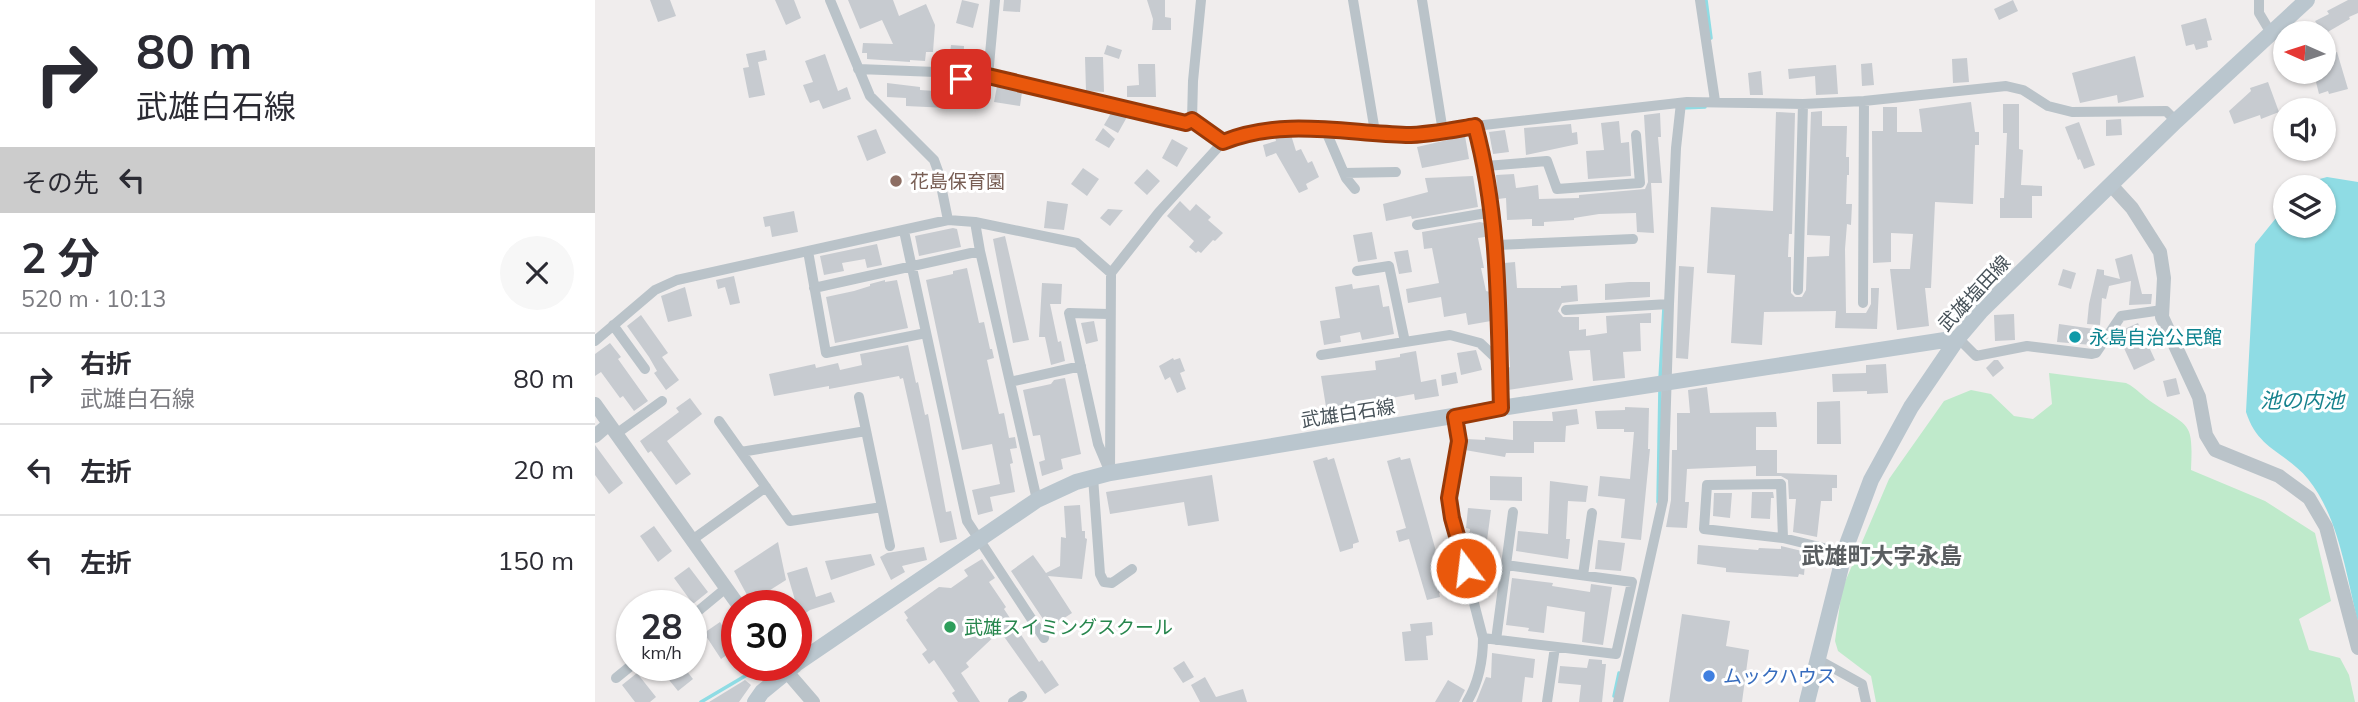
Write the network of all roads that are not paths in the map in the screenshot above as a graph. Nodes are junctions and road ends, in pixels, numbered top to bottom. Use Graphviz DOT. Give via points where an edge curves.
graph roads {
  1 [pos="831,0"];
  2 [pos="995,0"];
  3 [pos="1201,0"];
  4 [pos="1353,0"];
  5 [pos="1422,0"];
  6 [pos="1700,0"];
  7 [pos="2259,0"];
  8 [pos="2307,0"];
  9 [pos="2271,33"];
  10 [pos="858,69"];
  11 [pos="988,76"];
  12 [pos="1715,101"];
  13 [pos="1864,101"];
  14 [pos="1681,103"];
  15 [pos="1803,104"];
  16 [pos="1192,120"];
  17 [pos="2176,121"];
  18 [pos="1475,126"];
  19 [pos="1325,129"];
  20 [pos="1375,132"];
  21 [pos="1443,132"];
  22 [pos="1636,135"];
  23 [pos="1223,142"];
  24 [pos="1486,166"];
  25 [pos="1396,172"];
  26 [pos="1344,173"];
  27 [pos="2111,185"];
  28 [pos="1355,188"];
  29 [pos="1492,212"];
  30 [pos="948,220"];
  31 [pos="975,222"];
  32 [pos="1417,225"];
  33 [pos="904,231"];
  34 [pos="1633,239"];
  35 [pos="1496,245"];
  36 [pos="808,251"];
  37 [pos="979,251"];
  38 [pos="912,266"];
  39 [pos="1357,271"];
  40 [pos="1111,273"];
  41 [pos="814,288"];
  42 [pos="1798,290"];
  43 [pos="1863,303"];
  44 [pos="1669,304"];
  45 [pos="1566,310"];
  46 [pos="2162,310"];
  47 [pos="1109,314"];
  48 [pos="613,326"];
  49 [pos="926,333"];
  50 [pos="1958,338"];
  51 [pos="595,341"];
  52 [pos="1405,342"];
  53 [pos="1321,355"];
  54 [pos="1499,361"];
  55 [pos="1081,366"];
  56 [pos="645,369"];
  57 [pos="1010,382"];
  58 [pos="1665,383"];
  59 [pos="859,397"];
  60 [pos="662,401"];
  61 [pos="595,404"];
  62 [pos="1501,408"];
  63 [pos="1455,417"];
  64 [pos="719,421"];
  65 [pos="612,429"];
  66 [pos="866,431"];
  67 [pos="595,436"];
  68 [pos="741,452"];
  69 [pos="1110,472"];
  70 [pos="1093,477"];
  71 [pos="766,487"];
  72 [pos="1037,500"];
  73 [pos="882,507"];
  74 [pos="1513,512"];
  75 [pos="1592,513"];
  76 [pos="1783,538"];
  77 [pos="980,539"];
  78 [pos="692,540"];
  79 [pos="890,546"];
  80 [pos="1845,553"];
  81 [pos="1506,565"];
  82 [pos="1132,569"];
  83 [pos="1583,575"];
  84 [pos="726,588"];
  85 [pos="707,604"];
  86 [pos="1044,638"];
  87 [pos="1483,638"];
  88 [pos="1496,640"];
  89 [pos="1555,647"];
  90 [pos="2358,648"];
  91 [pos="812,651"];
  92 [pos="1817,659"];
  93 [pos="774,681"];
  94 [pos="800,681"];
  95 [pos="755,702"];
  96 [pos="813,702"];
  97 [pos="1467,702"];
  98 [pos="1547,702"];
  99 [pos="1618,702"];
  100 [pos="1807,702"];
  101 [pos="1866,702"];
  1 -- 10 [label="street"];
  2 -- 11 [label="street"];
  3 -- 16 [label="street"];
  4 -- 20 [label="street"];
  5 -- 21 [label="street"];
  6 -- 12 [label="street"];
  7 -- 9 [label="street" via="2259,13"];
  8 -- 9 [label="main road, 武雄塩田線"];
  9 -- 17 [label="main road, 武雄塩田線"];
  10 -- 11 [label="street" via="936,72 941,77 981,80"];
  10 -- 30 [label="street" via="870,96 934,160"];
  11 -- 16 [label="street" via="1186,123"];
  12 -- 14 [label="street"];
  12 -- 15 [label="street"];
  13 -- 15 [label="street"];
  13 -- 17 [label="street" via="2006,86 2072,112 2166,111"];
  13 -- 43 [label="street"];
  14 -- 18 [label="street"];
  14 -- 44 [label="street"];
  15 -- 42 [label="street"];
  16 -- 23 [label="street"];
  17 -- 27 [label="main road, 武雄塩田線"];
  18 -- 21 [label="street"];
  18 -- 24 [label="street"];
  19 -- 20 [label="street"];
  19 -- 23 [label="street" via="1287,127"];
  19 -- 26 [label="street"];
  20 -- 21 [label="street"];
  22 -- 24 [label="street" via="1640,183 1557,189 1547,161"];
  23 -- 40 [label="street"];
  24 -- 29 [label="street"];
  25 -- 26 [label="street"];
  26 -- 28 [label="street"];
  27 -- 46 [label="street" via="2160,252"];
  27 -- 50 [label="main road, 武雄塩田線"];
  29 -- 32 [label="street"];
  29 -- 35 [label="street"];
  30 -- 31 [label="street"];
  30 -- 33 [label="street"];
  31 -- 37 [label="street"];
  31 -- 40 [label="street" via="1077,243"];
  33 -- 36 [label="street"];
  33 -- 38 [label="street"];
  34 -- 35 [label="street"];
  35 -- 54 [label="street"];
  36 -- 41 [label="street"];
  36 -- 48 [label="street" via="677,280 655,290"];
  37 -- 38 [label="street"];
  37 -- 57 [label="street"];
  38 -- 41 [label="street"];
  38 -- 49 [label="street"];
  39 -- 52 [label="street" via="1389,266"];
  40 -- 47 [label="street"];
  41 -- 49 [label="street" via="826,353"];
  44 -- 45 [label="street"];
  44 -- 58 [label="street"];
  46 -- 50 [label="street" via="2121,316 2092,354 2027,346 1976,356"];
  46 -- 90 [label="street" via="2199,397 2206,435 2215,450 2279,476 2315,507 2326,527"];
  47 -- 55 [label="street" via="1069,313"];
  47 -- 69 [label="street"];
  48 -- 51 [label="street"];
  48 -- 56 [label="street"];
  49 -- 77 [label="street" via="967,521"];
  50 -- 58 [label="main road, 武雄白石線"];
  50 -- 80 [label="main road, 武雄塩田線" via="1911,407 1871,480"];
  52 -- 53 [label="street"];
  52 -- 54 [label="street" via="1450,335 1481,343"];
  54 -- 62 [label="street"];
  55 -- 57 [label="street"];
  55 -- 69 [label="street" via="1098,444"];
  57 -- 72 [label="street"];
  58 -- 62 [label="main road, 武雄白石線"];
  58 -- 99 [label="street" via="1663,500"];
  59 -- 66 [label="street"];
  60 -- 65 [label="street"];
  61 -- 65 [label="street"];
  62 -- 63 [label="main road, 武雄白石線"];
  63 -- 69 [label="main road, 武雄白石線"];
  63 -- 87 [label="street" via="1459,441 1449,498"];
  64 -- 68 [label="street"];
  65 -- 67 [label="street"];
  65 -- 78 [label="street"];
  66 -- 68 [label="street"];
  66 -- 73 [label="street"];
  68 -- 71 [label="street"];
  69 -- 70 [label="main road, 武雄白石線"];
  70 -- 72 [label="main road, 武雄白石線"];
  70 -- 82 [label="street" via="1100,574 1104,582 1112,583"];
  71 -- 73 [label="street" via="790,521"];
  71 -- 78 [label="street"];
  72 -- 77 [label="main road, 武雄白石線"];
  73 -- 79 [label="street"];
  74 -- 81 [label="street"];
  75 -- 83 [label="street"];
  76 -- 76 [label="street" via="1704,529 1707,485 1780,484"];
  76 -- 80 [label="street"];
  77 -- 86 [label="street"];
  77 -- 91 [label="main road, 武雄白石線"];
  78 -- 84 [label="street"];
  80 -- 92 [label="main road, 武雄塩田線"];
  81 -- 83 [label="street"];
  81 -- 88 [label="street"];
  83 -- 89 [label="street" via="1632,582 1616,654"];
  84 -- 85 [label="street"];
  87 -- 88 [label="street"];
  87 -- 97 [label="street" via="1479,678"];
  88 -- 89 [label="street"];
  89 -- 98 [label="street"];
  92 -- 100 [label="main road, 武雄塩田線"];
  92 -- 101 [label="street" via="1862,684"];
  93 -- 95 [label="main road, 武雄白石線"];
  94 -- 96 [label="street"];
}
